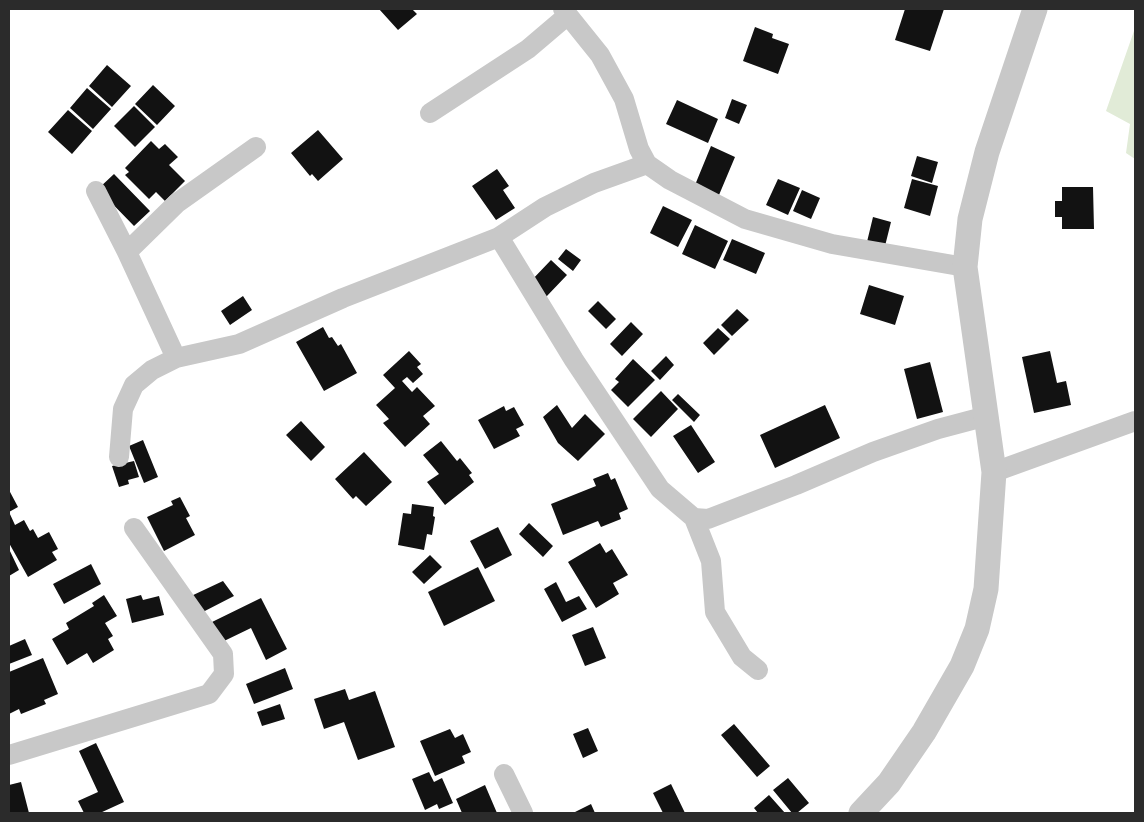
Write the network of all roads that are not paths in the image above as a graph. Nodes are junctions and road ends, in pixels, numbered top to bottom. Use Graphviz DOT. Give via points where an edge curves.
graph roads {
  1 [pos="1035,9"];
  2 [pos="566,12"];
  3 [pos="430,112"];
  4 [pos="256,147"];
  5 [pos="646,164"];
  6 [pos="96,191"];
  7 [pos="500,237"];
  8 [pos="127,252"];
  9 [pos="965,266"];
  10 [pos="176,358"];
  11 [pos="987,416"];
  12 [pos="1135,421"];
  13 [pos="119,457"];
  14 [pos="994,472"];
  15 [pos="694,518"];
  16 [pos="134,528"];
  17 [pos="758,670"];
  18 [pos="9,755"];
  19 [pos="504,774"];
  20 [pos="523,813"];
  21 [pos="861,813"];
  1 -- 9 [label="street" via="987,152 970,219"];
  2 -- 3 [label="street" via="528,49"];
  2 -- 5 [label="street" via="600,55 624,99"];
  4 -- 8 [label="street" via="177,204"];
  5 -- 7 [label="street" via="594,183 545,207"];
  5 -- 9 [label="street" via="745,219 832,244"];
  6 -- 8 [label="street"];
  7 -- 10 [label="street" via="343,298 239,344"];
  7 -- 15 [label="street" via="574,360 660,489"];
  8 -- 10 [label="street"];
  9 -- 11 [label="street"];
  10 -- 13 [label="street" via="134,384 123,409"];
  11 -- 14 [label="street"];
  11 -- 15 [label="street" via="938,428 708,519"];
  12 -- 14 [label="street"];
  14 -- 21 [label="street" via="986,588 970,647 924,732 889,783"];
  15 -- 17 [label="street" via="711,561 715,612 742,657"];
  16 -- 18 [label="street" via="223,654 224,674 209,694"];
  19 -- 20 [label="street"];
}
